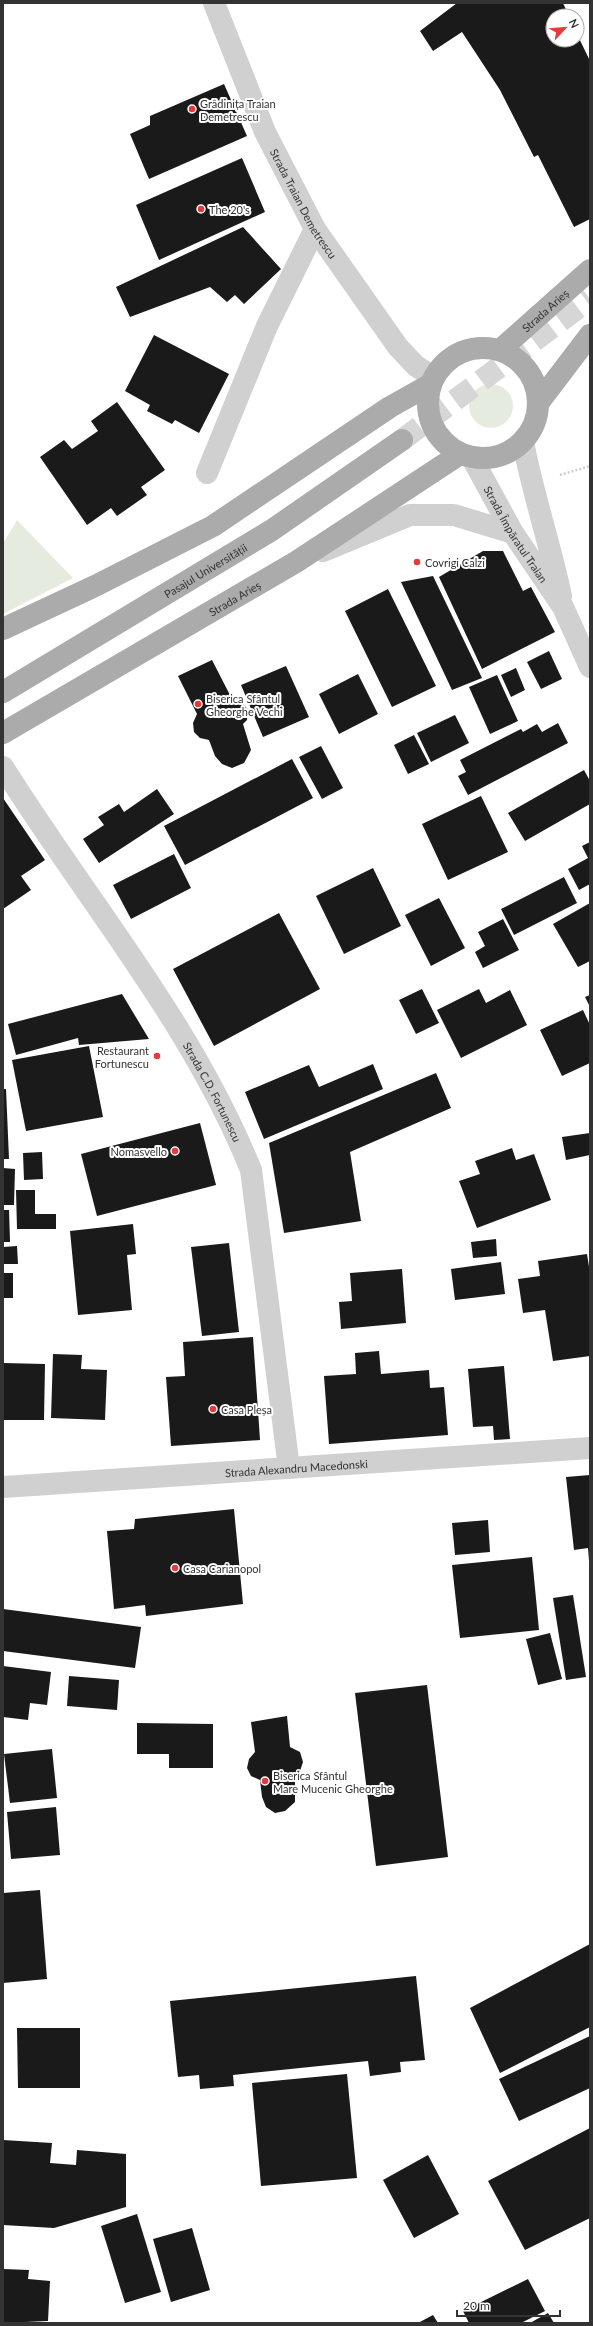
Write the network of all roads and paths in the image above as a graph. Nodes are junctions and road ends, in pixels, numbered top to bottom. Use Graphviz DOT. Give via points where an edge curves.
graph roads {
  1 [pos="214,3"];
  2 [pos="315,229"];
  3 [pos="590,270"];
  4 [pos="590,335"];
  5 [pos="500,350"];
  6 [pos="432,381"];
  7 [pos="538,402"];
  8 [pos="402,440"];
  9 [pos="523,442"];
  10 [pos="466,456"];
  11 [pos="207,472"];
  12 [pos="513,532"];
  13 [pos="296,562"];
  14 [pos="563,607"];
  15 [pos="3,629"];
  16 [pos="590,667"];
  17 [pos="3,692"];
  18 [pos="3,733"];
  19 [pos="3,767"];
  20 [pos="590,1448"];
  21 [pos="289,1468"];
  22 [pos="3,1487"];
  1 -- 2 [label="street, Strada Traian Demetrescu" via="265,132"];
  2 -- 6 [label="street, Strada Traian Demetrescu" via="398,347"];
  2 -- 11 [label="street" via="267,326"];
  3 -- 5 [label="main road, Strada Arieș"];
  4 -- 7 [label="main road"];
  5 -- 6 [label="main road" via="485,347 469,349 455,355 442,364"];
  5 -- 7 [label="main road" via="524,365 537,388"];
  6 -- 10 [label="main road" via="427,404 429,418 442,441"];
  6 -- 15 [label="main road" via="214,526"];
  7 -- 9 [label="main road" via="537,416"];
  8 -- 17 [label="main road, Pasajul Universității" via="272,530"];
  9 -- 10 [label="main road" via="512,451 497,457"];
  9 -- 14 [label="street, Strada Împăratul Traian"];
  10 -- 12 [label="street, Strada Împăratul Traian"];
  10 -- 13 [label="main road, Strada Arieș"];
  12 -- 13 [label="street" via="454,515 410,515"];
  12 -- 14 [label="street, Strada Împăratul Traian"];
  13 -- 18 [label="main road, Strada Arieș"];
  14 -- 16 [label="street, Strada Împăratul Traian"];
  19 -- 21 [label="street, Strada C.D. Fortunescu" via="158,995 211,1082 251,1170"];
  20 -- 21 [label="street, Strada Alexandru Macedonski"];
  21 -- 22 [label="street, Strada Alexandru Macedonski"];
}
